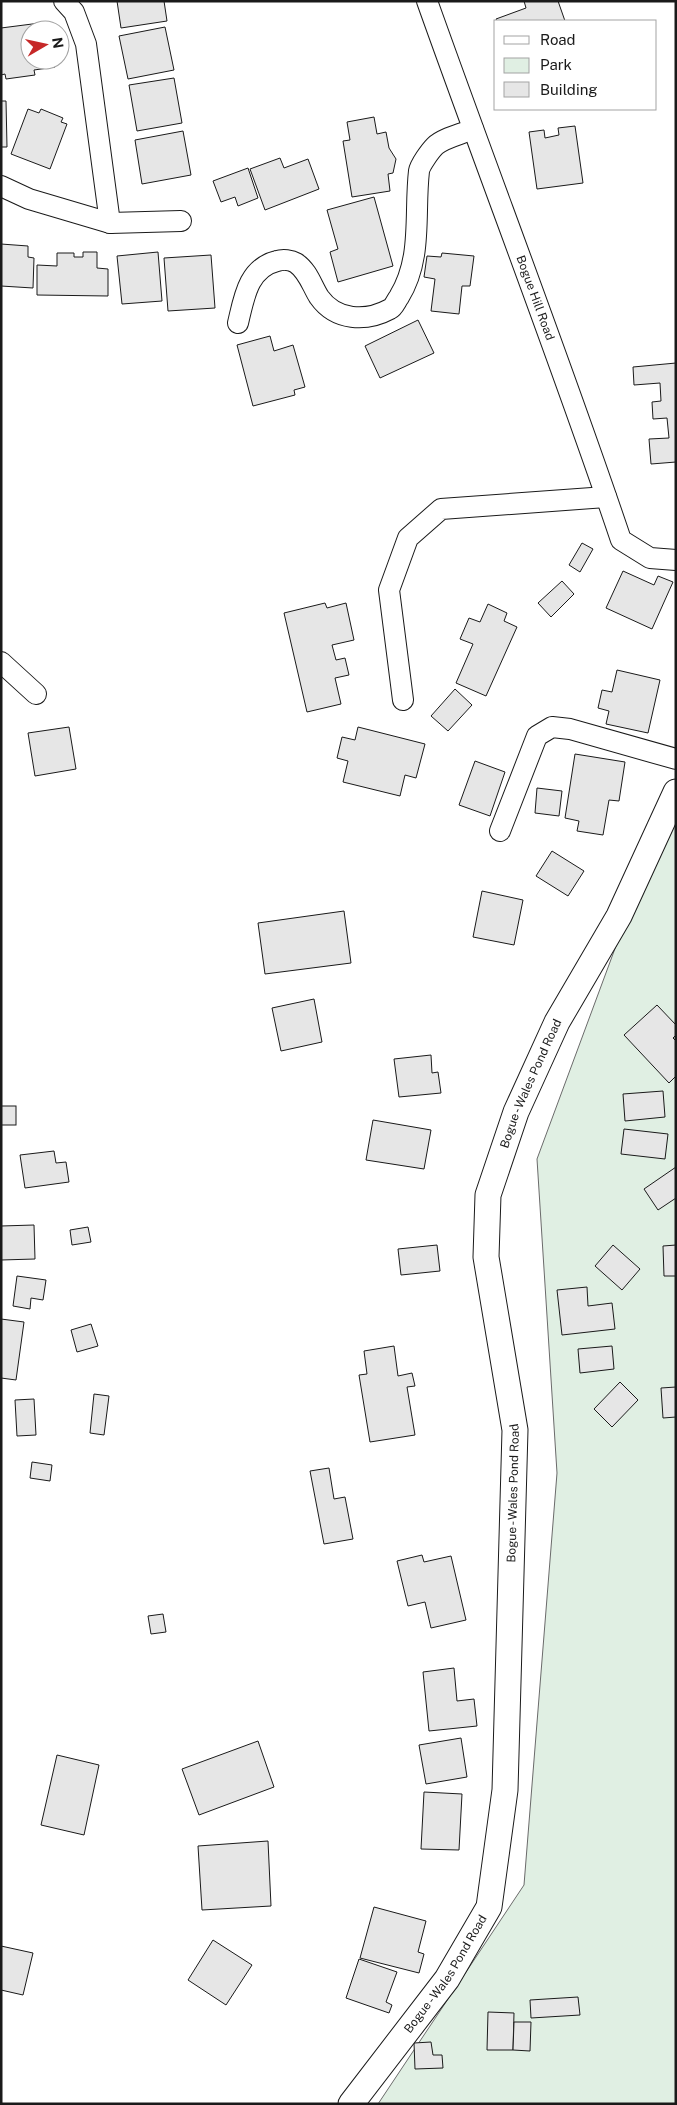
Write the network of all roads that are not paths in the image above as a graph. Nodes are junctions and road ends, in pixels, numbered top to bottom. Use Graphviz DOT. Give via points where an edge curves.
graph roads {
  1 [pos="64,1"];
  2 [pos="427,1"];
  3 [pos="473,129"];
  4 [pos="1,186"];
  5 [pos="181,221"];
  6 [pos="110,223"];
  7 [pos="238,323"];
  8 [pos="606,497"];
  9 [pos="676,560"];
  10 [pos="1,662"];
  11 [pos="36,694"];
  12 [pos="403,700"];
  13 [pos="676,759"];
  14 [pos="676,792"];
  15 [pos="500,831"];
  16 [pos="351,2104"];
  1 -- 6 [label="street" via="74,12 86,44"];
  2 -- 3 [label="street, Bogue Hill Road"];
  3 -- 7 [label="street" via="435,145 420,169 416,247 407,284 392,308 365,317 339,315 320,298 308,276 296,263 283,260 257,270 245,292"];
  3 -- 8 [label="street, Bogue Hill Road"];
  4 -- 6 [label="street" via="29,199"];
  5 -- 6 [label="street"];
  8 -- 9 [label="street, Bogue Hill Road" via="621,540 650,558"];
  8 -- 12 [label="street" via="441,509 408,538 389,590"];
  10 -- 11 [label="street"];
  13 -- 15 [label="street" via="570,729 552,727 537,736"];
  14 -- 16 [label="street, Bogue - Wales Pond Road" via="619,916 553,1031 516,1112 488,1195 486,1257 515,1430 505,1790 489,1907 447,1979"];
}
